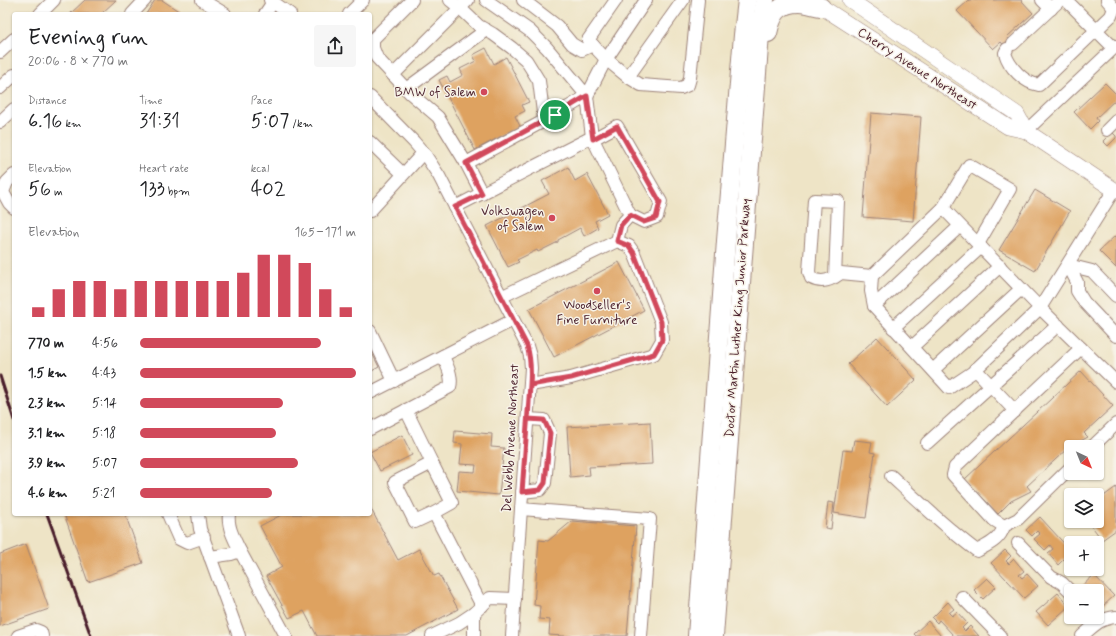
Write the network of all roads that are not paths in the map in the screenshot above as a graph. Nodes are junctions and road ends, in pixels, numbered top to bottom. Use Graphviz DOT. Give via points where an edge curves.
graph roads {
  1 [pos="54,0"];
  2 [pos="145,0"];
  3 [pos="202,0"];
  4 [pos="363,0"];
  5 [pos="412,0"];
  6 [pos="450,0"];
  7 [pos="486,0"];
  8 [pos="523,0"];
  9 [pos="616,0"];
  10 [pos="646,0"];
  11 [pos="684,0"];
  12 [pos="698,0"];
  13 [pos="747,0"];
  14 [pos="765,0"];
  15 [pos="850,0"];
  16 [pos="1042,0"];
  17 [pos="1060,0"];
  18 [pos="1066,0"];
  19 [pos="271,1"];
  20 [pos="464,4"];
  21 [pos="816,4"];
  22 [pos="1111,4"];
  23 [pos="1051,9"];
  24 [pos="43,12"];
  25 [pos="134,12"];
  26 [pos="221,12"];
  27 [pos="266,12"];
  28 [pos="287,12"];
  29 [pos="351,12"];
  30 [pos="486,30"];
  31 [pos="1096,30"];
  32 [pos="12,41"];
  33 [pos="593,45"];
  34 [pos="0,52"];
  35 [pos="1114,52"];
  36 [pos="606,59"];
  37 [pos="12,76"];
  38 [pos="393,76"];
  39 [pos="628,77"];
  40 [pos="0,88"];
  41 [pos="406,89"];
  42 [pos="587,96"];
  43 [pos="372,99"];
  44 [pos="12,111"];
  45 [pos="544,120"];
  46 [pos="1116,121"];
  47 [pos="0,122"];
  48 [pos="1107,130"];
  49 [pos="1026,131"];
  50 [pos="592,138"];
  51 [pos="372,144"];
  52 [pos="423,152"];
  53 [pos="466,163"];
  54 [pos="403,174"];
  55 [pos="12,177"];
  56 [pos="1115,191"];
  57 [pos="482,194"];
  58 [pos="12,206"];
  59 [pos="455,207"];
  60 [pos="943,208"];
  61 [pos="372,209"];
  62 [pos="630,215"];
  63 [pos="960,226"];
  64 [pos="744,229"];
  65 [pos="617,241"];
  66 [pos="979,245"];
  67 [pos="1068,265"];
  68 [pos="1000,266"];
  69 [pos="872,276"];
  70 [pos="835,278"];
  71 [pos="1021,289"];
  72 [pos="1116,296"];
  73 [pos="501,297"];
  74 [pos="874,306"];
  75 [pos="1040,308"];
  76 [pos="513,320"];
  77 [pos="1058,325"];
  78 [pos="894,328"];
  79 [pos="372,335"];
  80 [pos="1116,336"];
  81 [pos="912,347"];
  82 [pos="1082,348"];
  83 [pos="443,356"];
  84 [pos="933,370"];
  85 [pos="975,370"];
  86 [pos="394,381"];
  87 [pos="1116,382"];
  88 [pos="530,385"];
  89 [pos="990,386"];
  90 [pos="372,392"];
  91 [pos="406,410"];
  92 [pos="1015,411"];
  93 [pos="528,419"];
  94 [pos="1116,424"];
  95 [pos="372,427"];
  96 [pos="1099,440"];
  97 [pos="927,443"];
  98 [pos="432,463"];
  99 [pos="1064,475"];
  100 [pos="891,476"];
  101 [pos="522,492"];
  102 [pos="521,509"];
  103 [pos="434,513"];
  104 [pos="169,516"];
  105 [pos="198,516"];
  106 [pos="229,516"];
  107 [pos="1004,526"];
  108 [pos="204,537"];
  109 [pos="1018,543"];
  110 [pos="240,551"];
  111 [pos="210,557"];
  112 [pos="1064,585"];
  113 [pos="962,597"];
  114 [pos="515,599"];
  115 [pos="478,609"];
  116 [pos="1116,617"];
  117 [pos="1104,619"];
  118 [pos="1093,624"];
  119 [pos="18,636"];
  120 [pos="42,636"];
  121 [pos="239,636"];
  122 [pos="286,636"];
  123 [pos="432,636"];
  124 [pos="474,636"];
  125 [pos="512,636"];
  126 [pos="641,636"];
  127 [pos="697,636"];
  128 [pos="714,636"];
  129 [pos="1000,636"];
  130 [pos="1082,636"];
  1 -- 24 [label="street"];
  2 -- 25 [label="street"];
  3 -- 26 [label="street"];
  4 -- 29 [label="street"];
  5 -- 38 [label="street" via="373,39 377,58"];
  6 -- 20 [label="street"];
  7 -- 42 [label="street" via="530,31"];
  8 -- 33 [label="street" via="557,26 572,44 582,50"];
  9 -- 33 [label="street" via="588,40"];
  10 -- 36 [label="street"];
  11 -- 39 [label="street"];
  12 -- 39 [label="street" via="688,85 681,88 641,85"];
  13 -- 127 [label="highway, Doctor Martin Luther King Junior Parkway" via="726,241"];
  14 -- 64 [label="highway, Doctor Martin Luther King Junior Parkway"];
  15 -- 49 [label="main road, Cherry Avenue Northeast" via="1017,114"];
  16 -- 23 [label="street"];
  17 -- 23 [label="street"];
  18 -- 31 [label="street"];
  19 -- 27 [label="street"];
  19 -- 28 [label="street"];
  20 -- 30 [label="street" via="479,26"];
  20 -- 38 [label="street"];
  21 -- 49 [label="main road, Cherry Avenue Northeast" via="1008,127"];
  21 -- 64 [label="highway" via="788,4 776,12 770,23 757,156"];
  22 -- 31 [label="street" via="1111,16"];
  23 -- 31 [label="street" via="1004,53 1015,70 1033,84 1039,85"];
  30 -- 41 [label="street"];
  30 -- 45 [label="street" via="526,60 539,81"];
  31 -- 35 [label="street"];
  32 -- 34 [label="street"];
  33 -- 36 [label="street"];
  35 -- 49 [label="street"];
  36 -- 39 [label="street"];
  36 -- 42 [label="street"];
  37 -- 40 [label="street"];
  38 -- 41 [label="street"];
  41 -- 53 [label="street" via="438,117"];
  42 -- 45 [label="street"];
  42 -- 50 [label="street"];
  43 -- 52 [label="street, Del Webb Avenue Northeast"];
  44 -- 47 [label="street"];
  45 -- 53 [label="street"];
  46 -- 48 [label="street"];
  49 -- 56 [label="main road, Cherry Avenue Northeast"];
  50 -- 57 [label="street"];
  50 -- 62 [label="street"];
  50 -- 62 [label="street" via="617,126 660,202 656,218 644,222"];
  51 -- 54 [label="street"];
  52 -- 54 [label="street"];
  52 -- 59 [label="street, Del Webb Avenue Northeast"];
  53 -- 57 [label="street"];
  54 -- 61 [label="street"];
  55 -- 58 [label="street" via="2,192"];
  56 -- 67 [label="street"];
  57 -- 59 [label="street"];
  59 -- 73 [label="street, Del Webb Avenue Northeast"];
  60 -- 63 [label="street"];
  60 -- 66 [label="street" via="969,165 1010,188"];
  60 -- 69 [label="street"];
  62 -- 65 [label="street" via="621,225"];
  63 -- 66 [label="street"];
  63 -- 74 [label="street"];
  64 -- 128 [label="highway, Doctor Martin Luther King Junior Parkway"];
  65 -- 73 [label="street"];
  65 -- 88 [label="street" via="629,246 634,253 661,322 662,340 654,354 571,378"];
  66 -- 68 [label="street"];
  66 -- 78 [label="street"];
  67 -- 72 [label="street" via="1092,271"];
  67 -- 75 [label="street"];
  67 -- 80 [label="street" via="1078,282 1077,291 1084,302"];
  68 -- 71 [label="street"];
  68 -- 81 [label="street"];
  69 -- 70 [label="street" via="841,273"];
  69 -- 74 [label="street"];
  70 -- 70 [label="street" via="817,281 811,278 809,272 814,200 838,201"];
  71 -- 75 [label="street"];
  71 -- 84 [label="street"];
  73 -- 76 [label="street, Del Webb Avenue Northeast"];
  74 -- 78 [label="street"];
  75 -- 77 [label="street"];
  75 -- 85 [label="street"];
  76 -- 83 [label="street"];
  76 -- 88 [label="street, Del Webb Avenue Northeast" via="530,356"];
  77 -- 82 [label="street"];
  77 -- 89 [label="street"];
  78 -- 81 [label="street"];
  79 -- 86 [label="street"];
  81 -- 84 [label="street"];
  82 -- 87 [label="street"];
  82 -- 92 [label="street"];
  83 -- 86 [label="street"];
  83 -- 91 [label="street" via="452,381 450,387"];
  84 -- 85 [label="street" via="949,388"];
  85 -- 89 [label="street"];
  86 -- 90 [label="street"];
  88 -- 93 [label="street, Del Webb Avenue Northeast"];
  89 -- 92 [label="street"];
  89 -- 97 [label="street"];
  91 -- 95 [label="street"];
  91 -- 98 [label="street"];
  92 -- 107 [label="street" via="955,467 953,476 994,520"];
  93 -- 101 [label="street, Del Webb Avenue Northeast"];
  93 -- 101 [label="street" via="544,420 550,433 545,483 540,490"];
  94 -- 96 [label="street"];
  98 -- 103 [label="street" via="452,503"];
  98 -- 103 [label="street" via="394,482 415,522"];
  99 -- 107 [label="street" via="1018,519"];
  100 -- 107 [label="street" via="957,537 977,550 1002,534"];
  101 -- 102 [label="street, Del Webb Avenue Northeast"];
  102 -- 114 [label="street, Del Webb Avenue Northeast"];
  102 -- 126 [label="street" via="650,519"];
  103 -- 115 [label="street"];
  104 -- 108 [label="street" via="179,539 187,543"];
  105 -- 108 [label="street"];
  106 -- 110 [label="street" via="233,538"];
  108 -- 111 [label="street"];
  109 -- 112 [label="street" via="1051,577"];
  110 -- 111 [label="street"];
  110 -- 122 [label="street"];
  111 -- 121 [label="street"];
  113 -- 129 [label="street"];
  114 -- 115 [label="street" via="490,598"];
  114 -- 125 [label="street, Del Webb Avenue Northeast"];
  115 -- 123 [label="street" via="459,623"];
  115 -- 124 [label="street"];
  116 -- 117 [label="street"];
  118 -- 130 [label="street"];
  119 -- 120 [label="street" via="36,630 41,632"];
}
